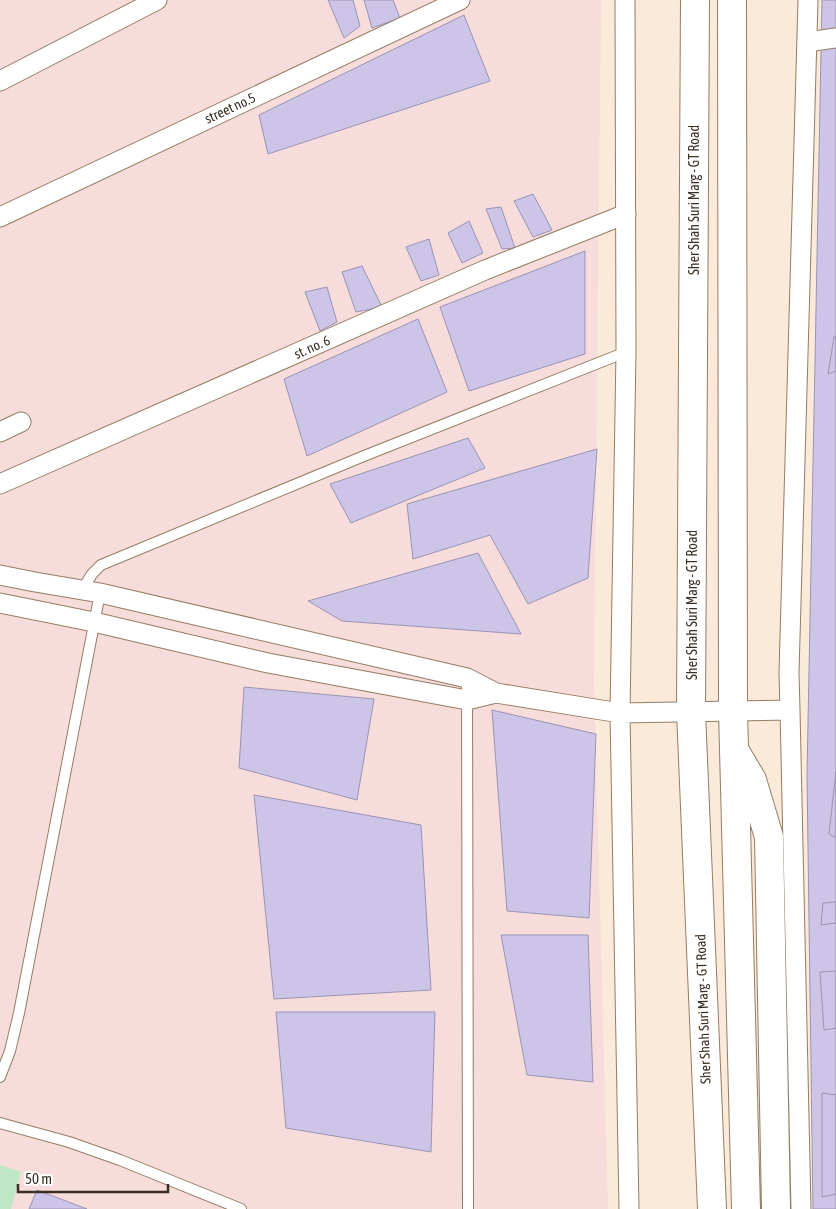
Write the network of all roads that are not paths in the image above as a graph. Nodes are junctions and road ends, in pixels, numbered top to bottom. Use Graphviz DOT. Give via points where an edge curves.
graph roads {
  1 [pos="157,0"];
  2 [pos="460,0"];
  3 [pos="625,0"];
  4 [pos="695,0"];
  5 [pos="732,0"];
  6 [pos="808,0"];
  7 [pos="836,38"];
  8 [pos="807,42"];
  9 [pos="0,81"];
  10 [pos="626,214"];
  11 [pos="0,217"];
  12 [pos="626,352"];
  13 [pos="21,422"];
  14 [pos="0,432"];
  15 [pos="0,484"];
  16 [pos="0,575"];
  17 [pos="91,591"];
  18 [pos="0,603"];
  19 [pos="94,622"];
  20 [pos="467,678"];
  21 [pos="496,693"];
  22 [pos="467,700"];
  23 [pos="790,710"];
  24 [pos="691,712"];
  25 [pos="733,712"];
  26 [pos="620,714"];
  27 [pos="734,749"];
  28 [pos="0,1077"];
  29 [pos="0,1123"];
  30 [pos="241,1209"];
  31 [pos="468,1209"];
  32 [pos="629,1209"];
  33 [pos="712,1209"];
  34 [pos="746,1209"];
  35 [pos="776,1209"];
  36 [pos="801,1209"];
  1 -- 9 [label="street"];
  2 -- 11 [label="street, street no.5"];
  3 -- 10 [label="street"];
  4 -- 24 [label="main road, Sher Shah Suri Marg - GT Road"];
  5 -- 25 [label="main road"];
  6 -- 8 [label="street"];
  7 -- 8 [label="street"];
  8 -- 23 [label="street"];
  10 -- 12 [label="street"];
  10 -- 15 [label="street, st. no. 6" via="485,270"];
  12 -- 17 [label="lane" via="101,565 92,574"];
  12 -- 26 [label="street"];
  13 -- 14 [label="street"];
  16 -- 17 [label="street"];
  17 -- 19 [label="lane"];
  17 -- 20 [label="street"];
  18 -- 19 [label="street"];
  19 -- 22 [label="street" via="268,663"];
  19 -- 28 [label="lane" via="19,1013"];
  20 -- 21 [label="street"];
  20 -- 22 [label="lane"];
  21 -- 22 [label="street"];
  21 -- 26 [label="street"];
  22 -- 31 [label="lane"];
  23 -- 25 [label="street"];
  23 -- 36 [label="street"];
  24 -- 25 [label="street"];
  24 -- 26 [label="street"];
  24 -- 33 [label="main road, Sher Shah Suri Marg - GT Road"];
  25 -- 27 [label="main road"];
  26 -- 32 [label="street"];
  27 -- 34 [label="main road"];
  27 -- 35 [label="main road" via="752,780 769,837"];
  29 -- 30 [label="lane" via="120,1160"];
}
